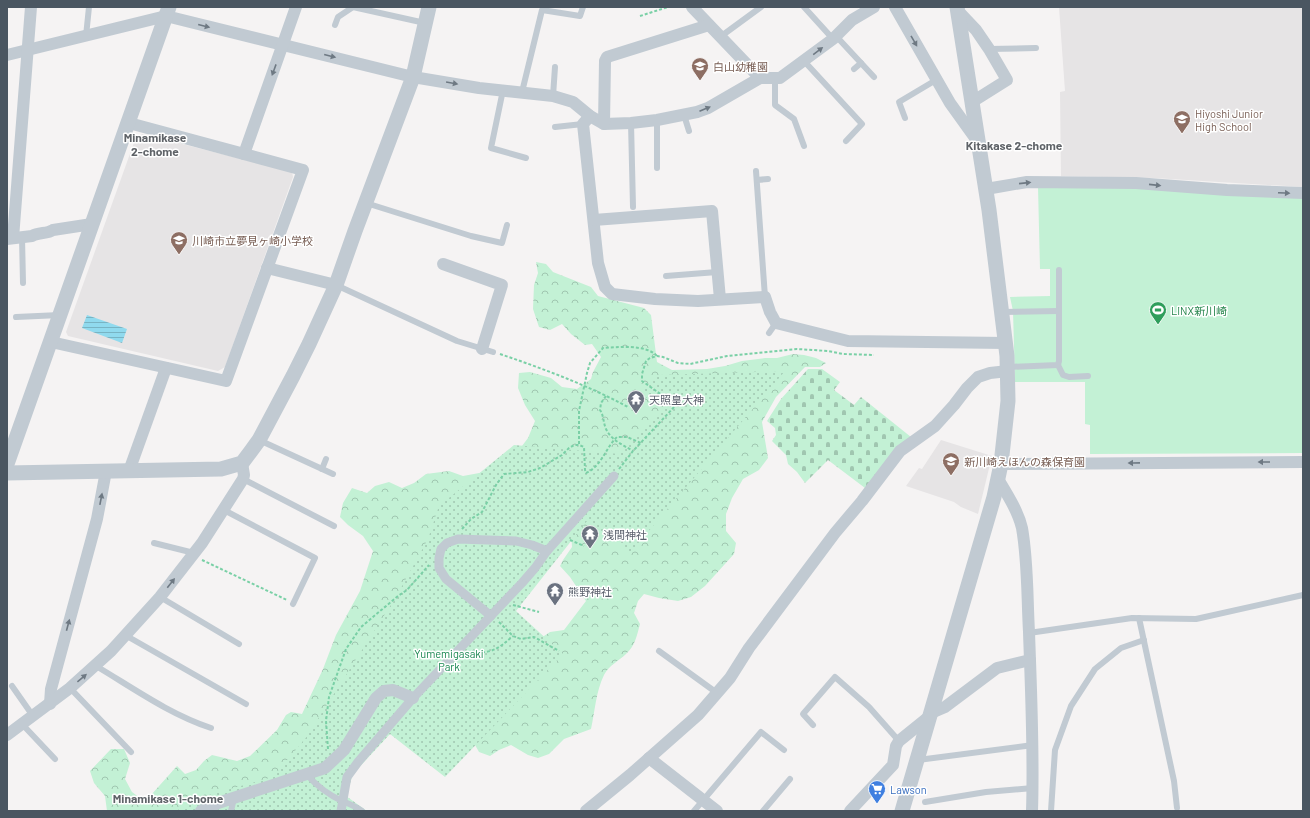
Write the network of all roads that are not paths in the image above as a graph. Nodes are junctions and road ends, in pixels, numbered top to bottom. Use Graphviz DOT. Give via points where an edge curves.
graph roads {
  1 [pos="31,7"];
  2 [pos="89,7"];
  3 [pos="296,7"];
  4 [pos="353,7"];
  5 [pos="429,7"];
  6 [pos="583,7"];
  7 [pos="692,7"];
  8 [pos="761,7"];
  9 [pos="804,7"];
  10 [pos="874,7"];
  11 [pos="895,7"];
  12 [pos="958,9"];
  13 [pos="168,12"];
  14 [pos="425,23"];
  15 [pos="335,25"];
  16 [pos="709,26"];
  17 [pos="86,36"];
  18 [pos="720,37"];
  19 [pos="835,38"];
  20 [pos="283,45"];
  21 [pos="1036,48"];
  22 [pos="989,49"];
  23 [pos="28,50"];
  24 [pos="7,55"];
  25 [pos="804,61"];
  26 [pos="861,63"];
  27 [pos="555,67"];
  28 [pos="854,69"];
  29 [pos="413,77"];
  30 [pos="874,77"];
  31 [pos="760,78"];
  32 [pos="775,79"];
  33 [pos="936,80"];
  34 [pos="503,90"];
  35 [pos="522,92"];
  36 [pos="553,96"];
  37 [pos="972,102"];
  38 [pos="684,115"];
  39 [pos="906,118"];
  40 [pos="586,120"];
  41 [pos="656,120"];
  42 [pos="129,123"];
  43 [pos="631,123"];
  44 [pos="604,124"];
  45 [pos="555,127"];
  46 [pos="689,131"];
  47 [pos="846,141"];
  48 [pos="980,145"];
  49 [pos="804,146"];
  50 [pos="244,154"];
  51 [pos="526,158"];
  52 [pos="657,168"];
  53 [pos="756,171"];
  54 [pos="768,179"];
  55 [pos="757,180"];
  56 [pos="986,189"];
  57 [pos="1303,193"];
  58 [pos="366,203"];
  59 [pos="633,207"];
  60 [pos="594,220"];
  61 [pos="92,224"];
  62 [pos="507,225"];
  63 [pos="14,238"];
  64 [pos="443,264"];
  65 [pos="267,268"];
  66 [pos="1059,270"];
  67 [pos="717,272"];
  68 [pos="666,276"];
  69 [pos="23,283"];
  70 [pos="336,285"];
  71 [pos="765,297"];
  72 [pos="720,299"];
  73 [pos="1059,311"];
  74 [pos="1002,312"];
  75 [pos="60,315"];
  76 [pos="16,317"];
  77 [pos="776,323"];
  78 [pos="769,333"];
  79 [pos="51,342"];
  80 [pos="1006,343"];
  81 [pos="487,350"];
  82 [pos="1058,365"];
  83 [pos="166,368"];
  84 [pos="1008,369"];
  85 [pos="1088,376"];
  86 [pos="12,437"];
  87 [pos="258,440"];
  88 [pos="326,459"];
  89 [pos="1303,462"];
  90 [pos="242,463"];
  91 [pos="7,464"];
  92 [pos="1001,464"];
  93 [pos="322,469"];
  94 [pos="129,471"];
  95 [pos="106,472"];
  96 [pos="7,473"];
  97 [pos="333,474"];
  98 [pos="614,476"];
  99 [pos="243,479"];
  100 [pos="998,479"];
  101 [pos="224,510"];
  102 [pos="334,526"];
  103 [pos="154,542"];
  104 [pos="547,551"];
  105 [pos="196,555"];
  106 [pos="1303,595"];
  107 [pos="160,597"];
  108 [pos="290,602"];
  109 [pos="492,615"];
  110 [pos="1139,618"];
  111 [pos="1029,633"];
  112 [pos="125,635"];
  113 [pos="1144,640"];
  114 [pos="239,644"];
  115 [pos="658,651"];
  116 [pos="1030,660"];
  117 [pos="96,666"];
  118 [pos="12,686"];
  119 [pos="70,688"];
  120 [pos="717,693"];
  121 [pos="413,698"];
  122 [pos="50,704"];
  123 [pos="246,704"];
  124 [pos="931,714"];
  125 [pos="33,716"];
  126 [pos="22,724"];
  127 [pos="813,725"];
  128 [pos="211,728"];
  129 [pos="7,736"];
  130 [pos="899,741"];
  131 [pos="1033,745"];
  132 [pos="784,750"];
  133 [pos="131,752"];
  134 [pos="649,758"];
  135 [pos="56,759"];
  136 [pos="917,760"];
  137 [pos="307,775"];
  138 [pos="790,779"];
  139 [pos="1033,788"];
  140 [pos="234,798"];
  141 [pos="704,800"];
  142 [pos="342,801"];
  143 [pos="925,802"];
  144 [pos="1177,808"];
  145 [pos="201,811"];
  146 [pos="231,811"];
  147 [pos="341,811"];
  148 [pos="362,811"];
  149 [pos="586,811"];
  150 [pos="694,811"];
  151 [pos="718,811"];
  152 [pos="763,811"];
  153 [pos="850,811"];
  154 [pos="902,811"];
  155 [pos="1032,811"];
  156 [pos="1051,811"];
  1 -- 23 [label="street"];
  2 -- 17 [label="lane"];
  3 -- 20 [label="street"];
  4 -- 14 [label="lane"];
  4 -- 15 [label="lane" via="338,17"];
  5 -- 14 [label="street"];
  6 -- 35 [label="lane" via="580,16 542,10"];
  7 -- 16 [label="street"];
  8 -- 18 [label="lane"];
  9 -- 19 [label="lane"];
  10 -- 19 [label="street" via="852,20"];
  11 -- 33 [label="street, one-way"];
  12 -- 22 [label="street"];
  12 -- 37 [label="street"];
  13 -- 17 [label="street"];
  13 -- 20 [label="street, one-way"];
  13 -- 42 [label="street"];
  14 -- 29 [label="street"];
  16 -- 18 [label="street"];
  16 -- 44 [label="street" via="607,57"];
  17 -- 23 [label="street"];
  18 -- 31 [label="street"];
  25 -- 19 [label="street, one-way"];
  19 -- 26 [label="lane"];
  20 -- 29 [label="street, one-way"];
  20 -- 50 [label="street, one-way"];
  21 -- 22 [label="lane"];
  22 -- 37 [label="street" via="1007,80"];
  23 -- 24 [label="street"];
  23 -- 63 [label="street"];
  25 -- 32 [label="street"];
  25 -- 47 [label="lane" via="862,124"];
  26 -- 28 [label="lane"];
  26 -- 30 [label="lane"];
  27 -- 36 [label="lane"];
  29 -- 34 [label="street, one-way"];
  29 -- 58 [label="street"];
  31 -- 32 [label="street"];
  38 -- 31 [label="street, one-way" via="708,108"];
  32 -- 49 [label="lane" via="775,105 794,119"];
  33 -- 39 [label="lane" via="899,102"];
  33 -- 48 [label="street"];
  34 -- 35 [label="street"];
  34 -- 51 [label="lane" via="491,148"];
  35 -- 36 [label="street"];
  36 -- 40 [label="street" via="574,102"];
  37 -- 48 [label="street"];
  38 -- 41 [label="street"];
  38 -- 46 [label="lane"];
  40 -- 44 [label="street"];
  40 -- 45 [label="lane"];
  40 -- 60 [label="street"];
  41 -- 43 [label="street"];
  41 -- 52 [label="lane"];
  42 -- 50 [label="street"];
  42 -- 61 [label="street"];
  43 -- 44 [label="street"];
  43 -- 59 [label="lane"];
  48 -- 56 [label="street"];
  50 -- 65 [label="street" via="303,170"];
  53 -- 55 [label="lane"];
  54 -- 55 [label="lane"];
  55 -- 71 [label="lane"];
  56 -- 57 [label="street, one-way" via="1027,182 1136,183"];
  56 -- 74 [label="street"];
  58 -- 62 [label="lane" via="471,236 502,243"];
  58 -- 70 [label="street"];
  60 -- 67 [label="street" via="712,211"];
  60 -- 72 [label="street" via="598,263 605,287 612,294 691,301"];
  61 -- 63 [label="street"];
  61 -- 75 [label="street"];
  63 -- 69 [label="lane"];
  64 -- 81 [label="street" via="502,285"];
  65 -- 70 [label="street"];
  65 -- 83 [label="street" via="226,381"];
  66 -- 73 [label="lane"];
  67 -- 68 [label="lane"];
  67 -- 72 [label="street"];
  70 -- 81 [label="lane" via="457,341"];
  70 -- 87 [label="street" via="300,363"];
  71 -- 72 [label="street"];
  71 -- 77 [label="street"];
  73 -- 74 [label="lane"];
  73 -- 82 [label="lane"];
  74 -- 80 [label="street"];
  75 -- 76 [label="lane"];
  75 -- 79 [label="street"];
  77 -- 78 [label="lane"];
  77 -- 80 [label="street" via="848,341"];
  79 -- 83 [label="street"];
  79 -- 86 [label="street"];
  80 -- 84 [label="street"];
  82 -- 84 [label="lane"];
  82 -- 85 [label="lane" via="1064,375"];
  83 -- 94 [label="street"];
  84 -- 92 [label="street" via="1008,401"];
  84 -- 120 [label="street" via="978,377 935,426 900,451 835,533"];
  86 -- 91 [label="street"];
  87 -- 90 [label="street"];
  87 -- 93 [label="lane"];
  88 -- 93 [label="lane"];
  89 -- 92 [label="street, one-way"];
  90 -- 94 [label="street" via="221,469"];
  90 -- 99 [label="street"];
  92 -- 100 [label="street"];
  93 -- 97 [label="lane"];
  94 -- 95 [label="street"];
  95 -- 96 [label="street"];
  122 -- 95 [label="street, one-way" via="51,689 97,519"];
  98 -- 104 [label="street"];
  99 -- 101 [label="street"];
  99 -- 102 [label="lane"];
  100 -- 111 [label="street" via="1012,502 1022,527"];
  100 -- 124 [label="street"];
  101 -- 105 [label="street"];
  101 -- 108 [label="lane" via="316,558"];
  103 -- 105 [label="lane"];
  104 -- 109 [label="street"];
  104 -- 109 [label="street" via="516,541 458,539 446,543 439,558 439,568 446,579"];
  107 -- 105 [label="street, one-way"];
  106 -- 110 [label="lane" via="1196,619"];
  107 -- 112 [label="street"];
  107 -- 114 [label="lane"];
  109 -- 121 [label="street"];
  110 -- 111 [label="lane"];
  110 -- 113 [label="lane"];
  111 -- 116 [label="street"];
  112 -- 117 [label="street"];
  112 -- 123 [label="lane"];
  113 -- 144 [label="lane" via="1174,782"];
  113 -- 156 [label="lane" via="1121,648 1095,669 1071,706 1054,750"];
  115 -- 120 [label="lane"];
  116 -- 124 [label="street" via="997,668 945,707"];
  116 -- 131 [label="street"];
  119 -- 117 [label="street, one-way"];
  117 -- 128 [label="lane" via="164,707"];
  118 -- 125 [label="lane"];
  119 -- 122 [label="street"];
  119 -- 133 [label="lane"];
  120 -- 134 [label="street" via="698,715"];
  121 -- 137 [label="street" via="393,690 384,691 376,698 344,750 334,761 325,768"];
  121 -- 142 [label="street" via="347,776"];
  122 -- 125 [label="street"];
  124 -- 130 [label="street"];
  124 -- 136 [label="street"];
  125 -- 126 [label="street"];
  126 -- 129 [label="street"];
  126 -- 135 [label="lane"];
  127 -- 130 [label="lane" via="803,714 835,677 868,707"];
  130 -- 153 [label="street" via="893,764"];
  131 -- 136 [label="lane"];
  131 -- 139 [label="street"];
  132 -- 141 [label="lane" via="761,732"];
  134 -- 141 [label="street"];
  134 -- 149 [label="street"];
  136 -- 154 [label="street"];
  137 -- 140 [label="street"];
  137 -- 142 [label="lane" via="317,786"];
  138 -- 152 [label="lane"];
  139 -- 143 [label="lane" via="986,792"];
  139 -- 155 [label="street"];
  140 -- 145 [label="street"];
  140 -- 146 [label="lane"];
  141 -- 150 [label="lane"];
  141 -- 151 [label="street"];
  142 -- 147 [label="street"];
  142 -- 148 [label="lane"];
}
